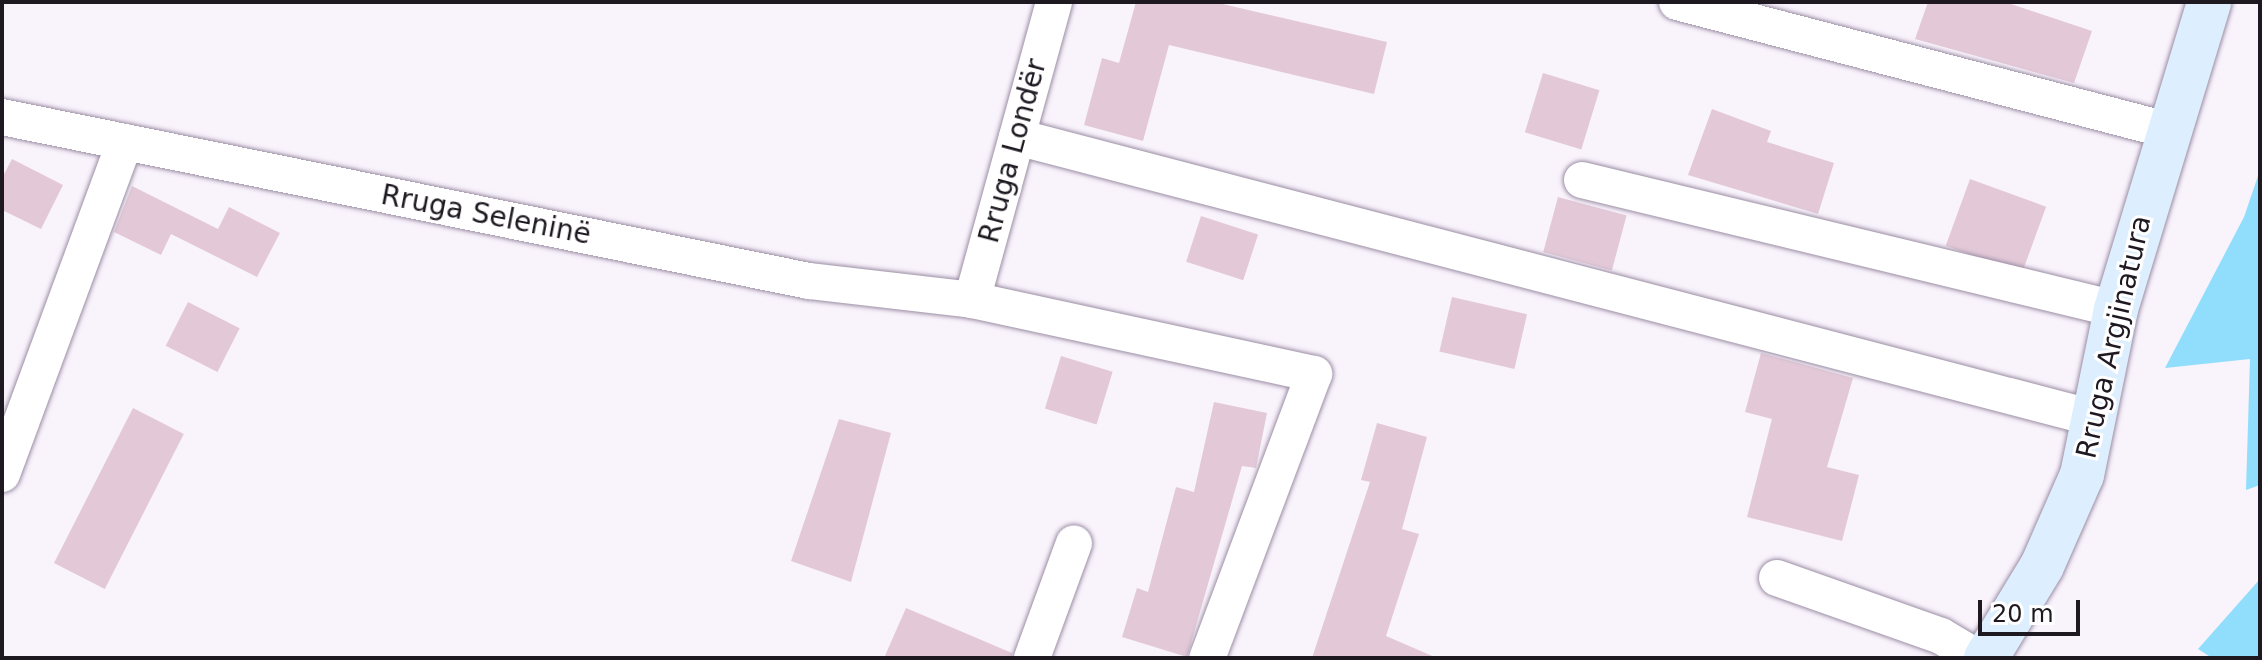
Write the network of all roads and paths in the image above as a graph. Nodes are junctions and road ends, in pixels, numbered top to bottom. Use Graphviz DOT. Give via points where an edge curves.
graph roads {
  1 [pos="1054,2"];
  2 [pos="1677,2"];
  3 [pos="2209,2"];
  4 [pos="2,117"];
  5 [pos="2167,130"];
  6 [pos="1017,137"];
  7 [pos="125,142"];
  8 [pos="1582,180"];
  9 [pos="972,300"];
  10 [pos="2116,309"];
  11 [pos="2097,419"];
  12 [pos="2,474"];
  13 [pos="1074,543"];
  14 [pos="1777,578"];
  15 [pos="1032,658"];
  16 [pos="1207,658"];
  17 [pos="1978,658"];
  18 [pos="1986,658"];
  1 -- 6 [label="street, Rruga Londër"];
  2 -- 5 [label="street"];
  3 -- 5 [label="street, Rruga Argjinatura"];
  4 -- 7 [label="street, Rruga Seleninë"];
  5 -- 10 [label="street, Rruga Argjinatura"];
  6 -- 9 [label="street, Rruga Londër"];
  6 -- 11 [label="street"];
  7 -- 9 [label="street, Rruga Seleninë" via="809,281"];
  7 -- 12 [label="street"];
  8 -- 10 [label="street"];
  9 -- 16 [label="street, Rruga Seleninë" via="1314,374"];
  10 -- 11 [label="street, Rruga Argjinatura"];
  11 -- 18 [label="street, Rruga Argjinatura" via="2042,566"];
  13 -- 15 [label="street"];
  14 -- 17 [label="street" via="1941,636"];
}
